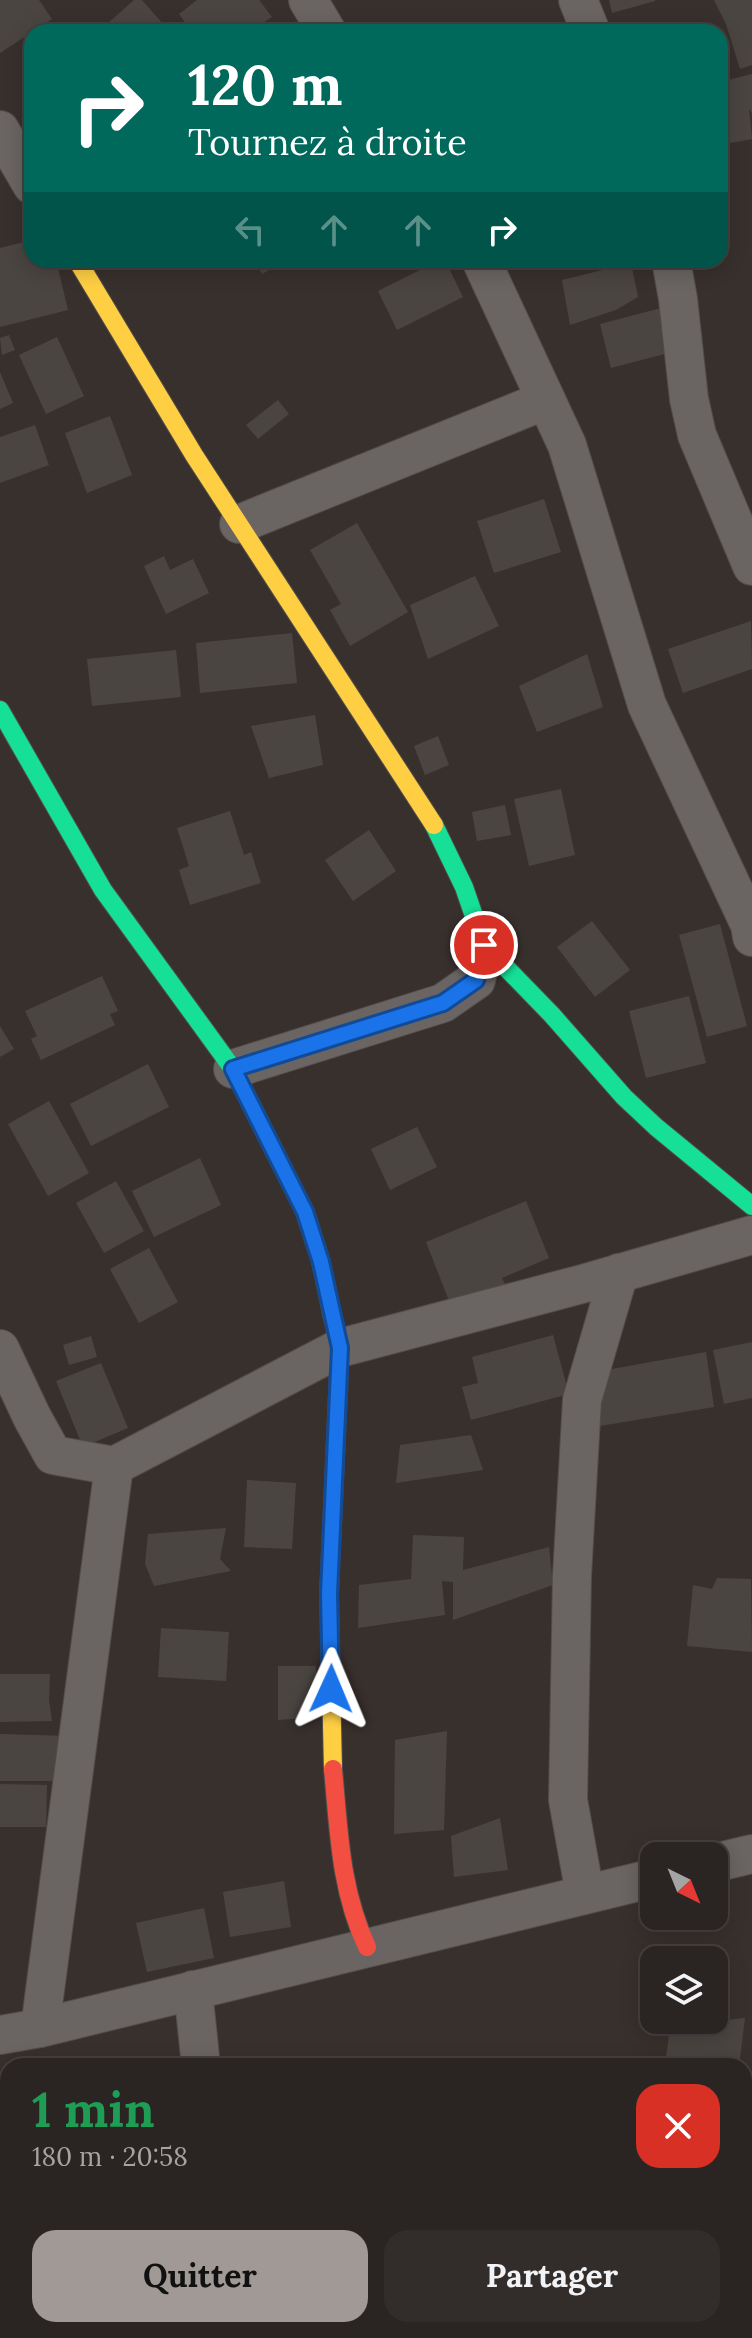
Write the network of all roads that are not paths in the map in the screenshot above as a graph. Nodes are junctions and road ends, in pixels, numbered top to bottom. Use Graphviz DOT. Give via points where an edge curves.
graph roads {
  1 [pos="308,0"];
  2 [pos="578,0"];
  3 [pos="322,24"];
  4 [pos="588,24"];
  5 [pos="0,130"];
  6 [pos="24,171"];
  7 [pos="82,268"];
  8 [pos="485,268"];
  9 [pos="672,268"];
  10 [pos="546,400"];
  11 [pos="239,524"];
  12 [pos="752,566"];
  13 [pos="0,710"];
  14 [pos="743,887"];
  15 [pos="752,937"];
  16 [pos="484,945"];
  17 [pos="233,1069"];
  18 [pos="752,1206"];
  19 [pos="752,1235"];
  20 [pos="619,1273"];
  21 [pos="340,1348"];
  22 [pos="0,1349"];
  23 [pos="9,1390"];
  24 [pos="114,1466"];
  25 [pos="752,1854"];
  26 [pos="728,1860"];
  27 [pos="640,1881"];
  28 [pos="585,1894"];
  29 [pos="367,1947"];
  30 [pos="193,1990"];
  31 [pos="40,2028"];
  32 [pos="0,2035"];
  33 [pos="200,2058"];
  1 -- 3 [label="street"];
  2 -- 4 [label="street"];
  5 -- 6 [label="street"];
  7 -- 11 [label="street"];
  8 -- 10 [label="street"];
  9 -- 12 [label="street" via="697,435"];
  10 -- 11 [label="street"];
  10 -- 14 [label="street" via="567,445 647,705"];
  11 -- 16 [label="street" via="429,815 464,887"];
  13 -- 17 [label="street" via="103,890"];
  14 -- 15 [label="street"];
  16 -- 17 [label="street" via="476,980 443,1003"];
  16 -- 18 [label="street" via="624,1097"];
  17 -- 21 [label="street" via="305,1212"];
  19 -- 20 [label="street"];
  20 -- 21 [label="street"];
  20 -- 28 [label="street" via="582,1400 572,1576 568,1800"];
  21 -- 24 [label="street"];
  21 -- 29 [label="street" via="329,1594 332,1755 343,1878"];
  22 -- 23 [label="street"];
  23 -- 24 [label="street" via="53,1455"];
  24 -- 31 [label="street"];
  25 -- 26 [label="street"];
  27 -- 28 [label="street"];
  28 -- 29 [label="street"];
  29 -- 30 [label="street"];
  30 -- 31 [label="street"];
  30 -- 33 [label="street"];
  31 -- 32 [label="street"];
}
